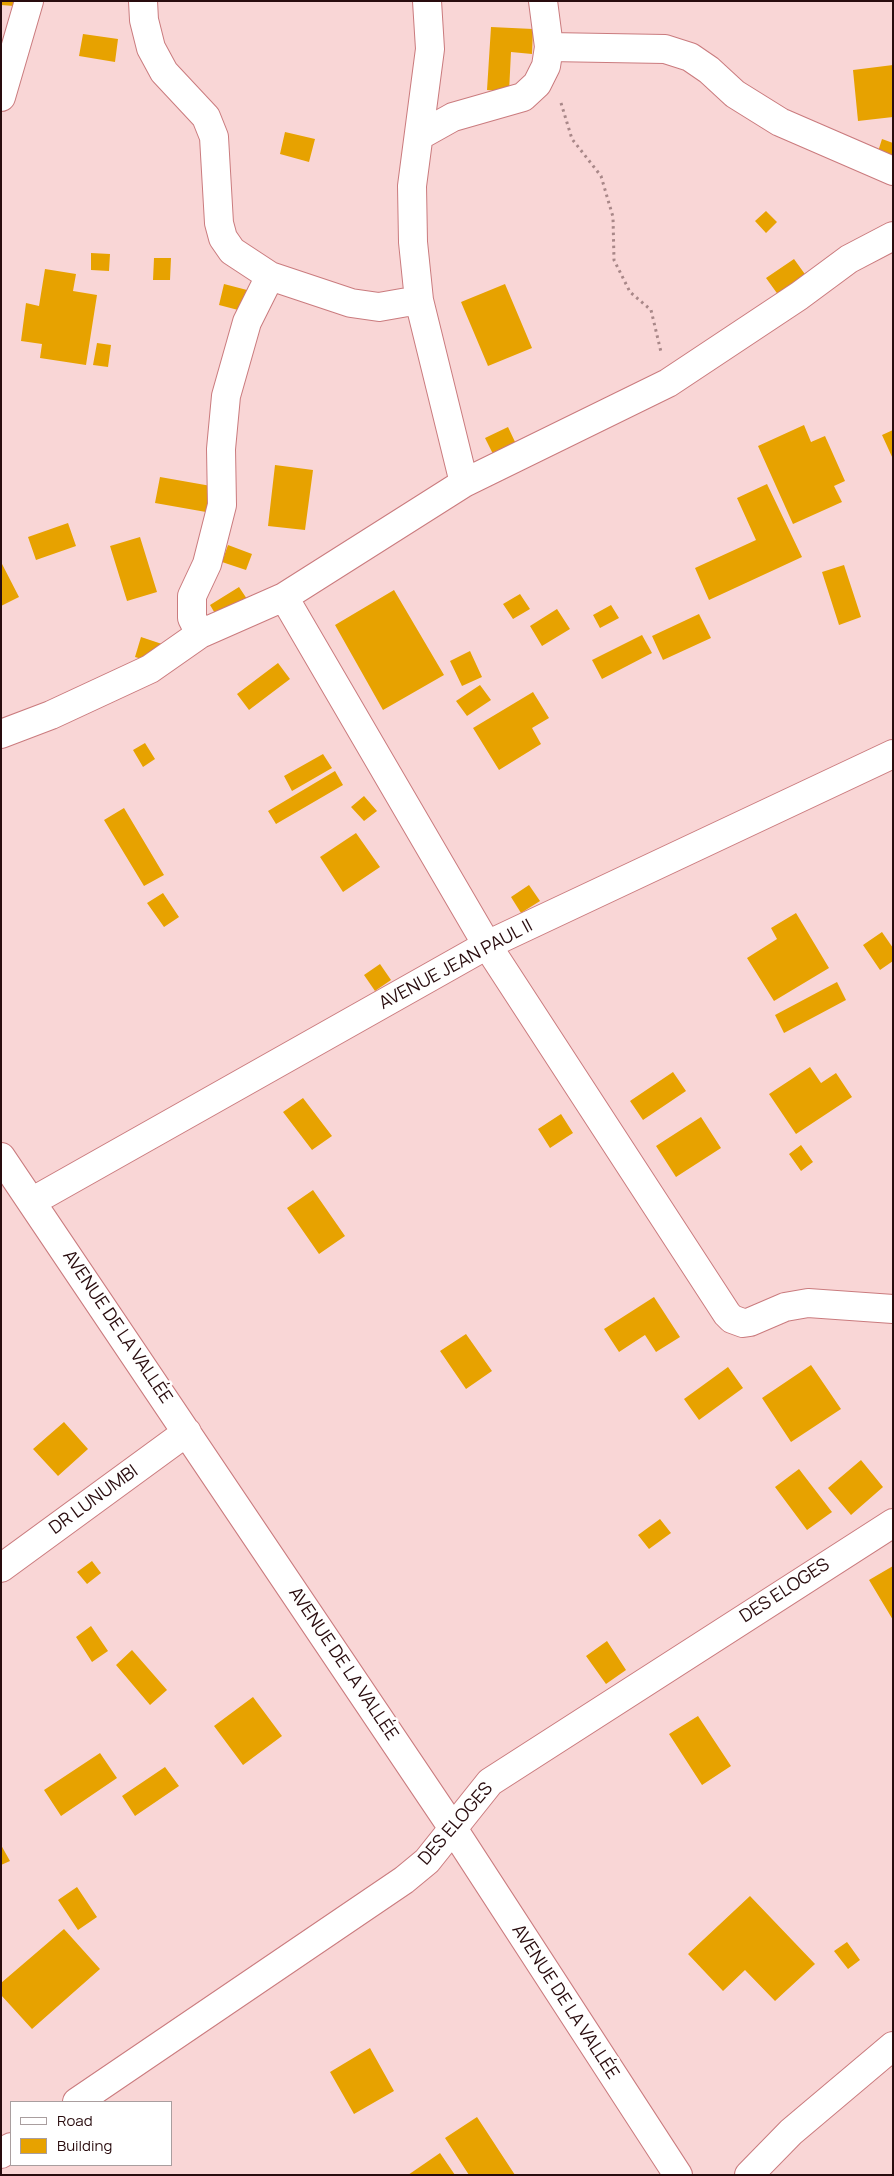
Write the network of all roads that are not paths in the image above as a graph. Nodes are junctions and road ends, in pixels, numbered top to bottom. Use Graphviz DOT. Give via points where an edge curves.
graph roads {
  1 [pos="29,1"];
  2 [pos="144,1"];
  3 [pos="427,1"];
  4 [pos="543,1"];
  5 [pos="549,48"];
  6 [pos="1,97"];
  7 [pos="419,136"];
  8 [pos="893,171"];
  9 [pos="893,236"];
  10 [pos="270,276"];
  11 [pos="418,300"];
  12 [pos="464,483"];
  13 [pos="284,597"];
  14 [pos="200,634"];
  15 [pos="1,734"];
  16 [pos="893,754"];
  17 [pos="487,945"];
  18 [pos="1,1157"];
  19 [pos="32,1200"];
  20 [pos="893,1309"];
  21 [pos="187,1432"];
  22 [pos="893,1523"];
  23 [pos="1,1568"];
  24 [pos="454,1830"];
  25 [pos="893,2046"];
  26 [pos="78,2101"];
  27 [pos="678,2175"];
  28 [pos="749,2175"];
  1 -- 6 [label="street"];
  2 -- 10 [label="street" via="144,20 151,48 164,72 206,117 214,137 219,223 223,238 232,251"];
  3 -- 7 [label="street" via="430,48"];
  4 -- 5 [label="street"];
  5 -- 7 [label="street" via="546,66 537,84 523,97 453,117"];
  5 -- 8 [label="street" via="666,49 690,56 735,94 780,122"];
  7 -- 11 [label="street" via="412,186"];
  9 -- 12 [label="street" via="849,259 668,383"];
  10 -- 11 [label="street" via="351,303 379,307"];
  10 -- 14 [label="street" via="246,322 226,396 221,448 222,505 207,564 192,596 192,618"];
  11 -- 12 [label="street"];
  12 -- 13 [label="street"];
  13 -- 14 [label="street"];
  13 -- 17 [label="street"];
  14 -- 15 [label="street" via="150,669 51,715"];
  16 -- 17 [label="street, AVENUE JEAN PAUL II"];
  17 -- 19 [label="street, AVENUE JEAN PAUL II"];
  17 -- 20 [label="street" via="732,1319 750,1322 808,1303"];
  18 -- 19 [label="street, AVENUE DE LA VALLÉE"];
  19 -- 21 [label="street, AVENUE DE LA VALLÉE"];
  21 -- 23 [label="street, DR LUNUMBI"];
  21 -- 24 [label="street, AVENUE DE LA VALLÉE"];
  22 -- 24 [label="street, DES ELOGES" via="490,1782 468,1807"];
  24 -- 26 [label="street, DES ELOGES" via="427,1861 404,1880"];
  24 -- 27 [label="street, AVENUE DE LA VALLÉE"];
  25 -- 28 [label="street" via="791,2132"];
}
